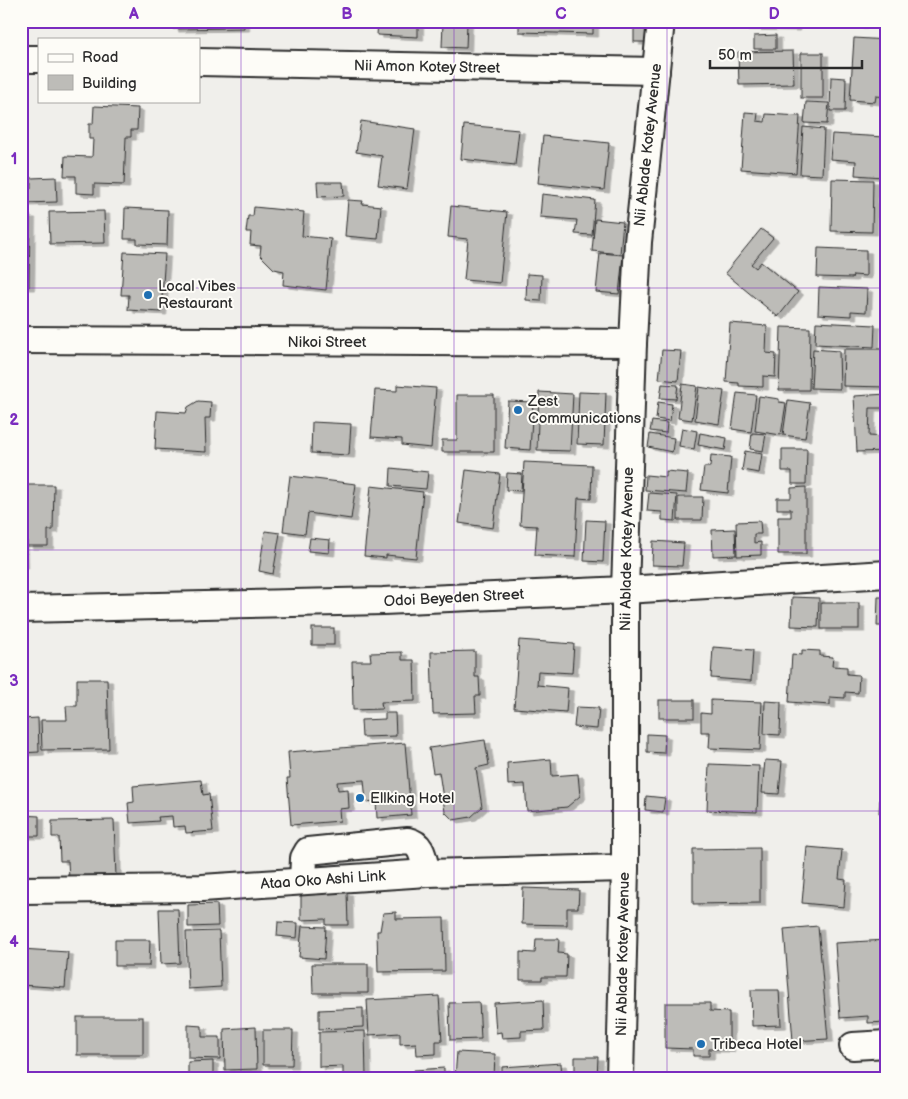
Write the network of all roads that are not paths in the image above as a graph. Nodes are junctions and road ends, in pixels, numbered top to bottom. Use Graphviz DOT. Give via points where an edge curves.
graph roads {
  1 [pos="661,21"];
  2 [pos="21,59"];
  3 [pos="38,59"];
  4 [pos="200,62"];
  5 [pos="656,71"];
  6 [pos="21,340"];
  7 [pos="632,343"];
  8 [pos="887,574"];
  9 [pos="626,590"];
  10 [pos="21,609"];
  11 [pos="625,868"];
  12 [pos="21,890"];
  13 [pos="887,1044"];
  14 [pos="853,1046"];
  15 [pos="620,1078"];
  1 -- 5 [label="street, Nii Ablade Kotey Avenue"];
  2 -- 3 [label="street"];
  4 -- 5 [label="street, Nii Amon Kotey Street"];
  5 -- 7 [label="street, Nii Ablade Kotey Avenue" via="638,242"];
  6 -- 7 [label="street, Nikoi Street"];
  7 -- 9 [label="street, Nii Ablade Kotey Avenue"];
  8 -- 9 [label="street, Odoi Beyeden Street"];
  9 -- 10 [label="street, Odoi Beyeden Street" via="383,601"];
  9 -- 11 [label="street, Nii Ablade Kotey Avenue"];
  11 -- 12 [label="street, Ataa Oko Ashi Link" via="427,873 202,888"];
  11 -- 15 [label="street, Nii Ablade Kotey Avenue"];
  13 -- 14 [label="street"];
}
